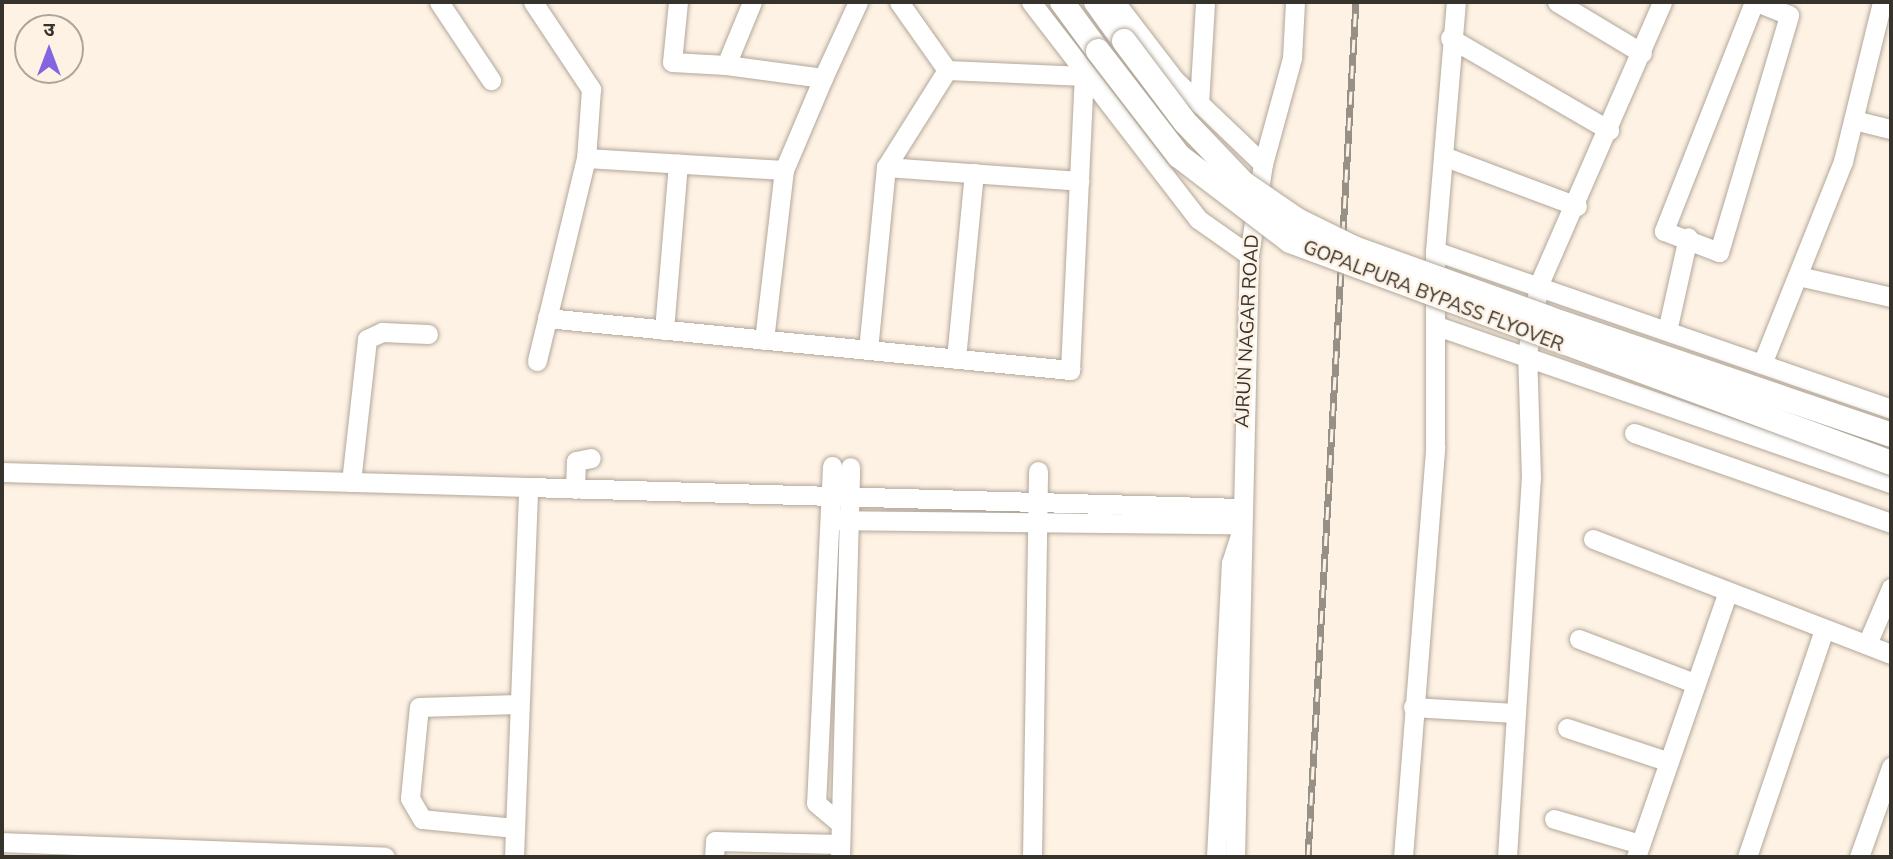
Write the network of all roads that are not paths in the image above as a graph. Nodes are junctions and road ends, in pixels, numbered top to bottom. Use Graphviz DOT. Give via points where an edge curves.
graph roads {
  1 [pos="439,2"];
  2 [pos="533,2"];
  3 [pos="678,2"];
  4 [pos="752,2"];
  5 [pos="859,2"];
  6 [pos="899,2"];
  7 [pos="1031,2"];
  8 [pos="1062,2"];
  9 [pos="1096,2"];
  10 [pos="1115,2"];
  11 [pos="1205,2"];
  12 [pos="1295,2"];
  13 [pos="1456,2"];
  14 [pos="1557,2"];
  15 [pos="1662,2"];
  16 [pos="1755,2"];
  17 [pos="1882,2"];
  18 [pos="1884,27"];
  19 [pos="1450,37"];
  20 [pos="1642,52"];
  21 [pos="726,65"];
  22 [pos="947,70"];
  23 [pos="1084,76"];
  24 [pos="823,78"];
  25 [pos="491,80"];
  26 [pos="1199,104"];
  27 [pos="1854,120"];
  28 [pos="1891,129"];
  29 [pos="1609,130"];
  30 [pos="1443,156"];
  31 [pos="586,158"];
  32 [pos="678,164"];
  33 [pos="1263,164"];
  34 [pos="886,166"];
  35 [pos="784,170"];
  36 [pos="974,173"];
  37 [pos="1079,181"];
  38 [pos="1577,206"];
  39 [pos="1688,237"];
  40 [pos="1435,251"];
  41 [pos="1249,255"];
  42 [pos="1798,276"];
  43 [pos="1539,284"];
  44 [pos="1891,297"];
  45 [pos="547,318"];
  46 [pos="1437,326"];
  47 [pos="664,330"];
  48 [pos="1667,331"];
  49 [pos="428,334"];
  50 [pos="764,340"];
  51 [pos="868,350"];
  52 [pos="1528,354"];
  53 [pos="956,359"];
  54 [pos="537,361"];
  55 [pos="1762,364"];
  56 [pos="1891,409"];
  57 [pos="1634,433"];
  58 [pos="1891,435"];
  59 [pos="591,458"];
  60 [pos="1891,463"];
  61 [pos="841,466"];
  62 [pos="1038,471"];
  63 [pos="2,472"];
  64 [pos="351,482"];
  65 [pos="1891,483"];
  66 [pos="528,487"];
  67 [pos="575,489"];
  68 [pos="840,498"];
  69 [pos="1042,504"];
  70 [pos="839,520"];
  71 [pos="1240,523"];
  72 [pos="1891,523"];
  73 [pos="1041,525"];
  74 [pos="1593,539"];
  75 [pos="1891,588"];
  76 [pos="1728,592"];
  77 [pos="1825,629"];
  78 [pos="824,630"];
  79 [pos="847,631"];
  80 [pos="1579,639"];
  81 [pos="1867,644"];
  82 [pos="1891,654"];
  83 [pos="1694,683"];
  84 [pos="518,704"];
  85 [pos="1413,707"];
  86 [pos="1514,713"];
  87 [pos="1567,728"];
  88 [pos="1667,761"];
  89 [pos="1891,767"];
  90 [pos="1553,819"];
  91 [pos="840,823"];
  92 [pos="515,828"];
  93 [pos="2,842"];
  94 [pos="840,850"];
  95 [pos="1638,850"];
  96 [pos="386,857"];
  97 [pos="514,857"];
  98 [pos="714,857"];
  99 [pos="1032,857"];
  100 [pos="1216,857"];
  101 [pos="1235,857"];
  102 [pos="1403,857"];
  103 [pos="1507,857"];
  104 [pos="1747,857"];
  105 [pos="1859,857"];
  1 -- 25 [label="street"];
  2 -- 31 [label="street" via="592,89"];
  3 -- 21 [label="street" via="672,62"];
  4 -- 21 [label="street"];
  5 -- 24 [label="street"];
  6 -- 22 [label="street"];
  7 -- 23 [label="street"];
  8 -- 60 [label="main road, GOPALPURA BYPASS FLYOVER, bridge" via="1179,156 1290,242"];
  9 -- 58 [label="main road, GOPALPURA BYPASS FLYOVER, bridge" via="1185,122 1243,183 1297,220 1522,309"];
  10 -- 26 [label="street"];
  11 -- 26 [label="street"];
  12 -- 33 [label="street, AJRUN NAGAR ROAD" via="1292,58"];
  13 -- 19 [label="street"];
  14 -- 20 [label="street"];
  15 -- 20 [label="street"];
  16 -- 39 [label="street" via="1664,231"];
  16 -- 39 [label="street" via="1788,15 1777,54 1719,252"];
  17 -- 18 [label="street"];
  18 -- 27 [label="street"];
  19 -- 29 [label="street"];
  19 -- 30 [label="street"];
  20 -- 29 [label="street"];
  21 -- 24 [label="street"];
  22 -- 23 [label="street"];
  22 -- 34 [label="street"];
  23 -- 37 [label="street"];
  23 -- 41 [label="street" via="1198,219"];
  24 -- 35 [label="street"];
  26 -- 33 [label="street"];
  27 -- 28 [label="street"];
  27 -- 42 [label="street"];
  29 -- 38 [label="street"];
  30 -- 38 [label="street"];
  30 -- 40 [label="street"];
  31 -- 32 [label="street"];
  31 -- 45 [label="street"];
  32 -- 35 [label="street"];
  32 -- 47 [label="street"];
  33 -- 41 [label="street, AJRUN NAGAR ROAD"];
  34 -- 36 [label="street"];
  34 -- 51 [label="street"];
  35 -- 50 [label="street"];
  36 -- 37 [label="street"];
  36 -- 53 [label="street"];
  37 -- 53 [label="street" via="1070,370"];
  38 -- 43 [label="street"];
  39 -- 48 [label="street"];
  40 -- 43 [label="street"];
  40 -- 46 [label="street"];
  41 -- 71 [label="street, AJRUN NAGAR ROAD"];
  42 -- 44 [label="street"];
  42 -- 55 [label="street"];
  43 -- 48 [label="street"];
  43 -- 52 [label="street"];
  45 -- 47 [label="street"];
  45 -- 54 [label="street"];
  46 -- 52 [label="street"];
  46 -- 85 [label="street" via="1435,446"];
  47 -- 50 [label="street"];
  48 -- 55 [label="street"];
  49 -- 64 [label="street" via="382,332 367,339"];
  50 -- 51 [label="street"];
  51 -- 53 [label="street"];
  52 -- 65 [label="street"];
  52 -- 86 [label="street" via="1531,478"];
  55 -- 56 [label="street"];
  57 -- 72 [label="street"];
  59 -- 67 [label="street" via="576,461"];
  61 -- 68 [label="street"];
  62 -- 69 [label="street"];
  63 -- 64 [label="street"];
  64 -- 66 [label="street"];
  66 -- 67 [label="street"];
  66 -- 84 [label="street"];
  67 -- 68 [label="street"];
  68 -- 69 [label="street"];
  68 -- 70 [label="street"];
  69 -- 71 [label="street"];
  69 -- 73 [label="street"];
  70 -- 73 [label="street"];
  70 -- 78 [label="street"];
  70 -- 79 [label="street"];
  71 -- 73 [label="street"];
  71 -- 100 [label="street, AJRUN NAGAR ROAD" via="1231,564"];
  71 -- 101 [label="street, AJRUN NAGAR ROAD" via="1246,564"];
  73 -- 99 [label="street"];
  74 -- 76 [label="street"];
  75 -- 81 [label="street"];
  76 -- 77 [label="street"];
  76 -- 83 [label="street"];
  77 -- 81 [label="street"];
  77 -- 104 [label="street"];
  78 -- 79 [label="street"];
  78 -- 91 [label="street" via="816,803"];
  79 -- 91 [label="street"];
  80 -- 83 [label="street"];
  81 -- 82 [label="street"];
  83 -- 88 [label="street"];
  84 -- 92 [label="street"];
  84 -- 92 [label="street" via="419,707 410,798 422,819"];
  85 -- 86 [label="street"];
  85 -- 102 [label="street"];
  86 -- 103 [label="street"];
  87 -- 88 [label="street"];
  88 -- 95 [label="street"];
  89 -- 105 [label="street"];
  90 -- 95 [label="street"];
  91 -- 94 [label="street"];
  92 -- 97 [label="street"];
  93 -- 96 [label="street"];
  94 -- 98 [label="street" via="715,841"];
}
